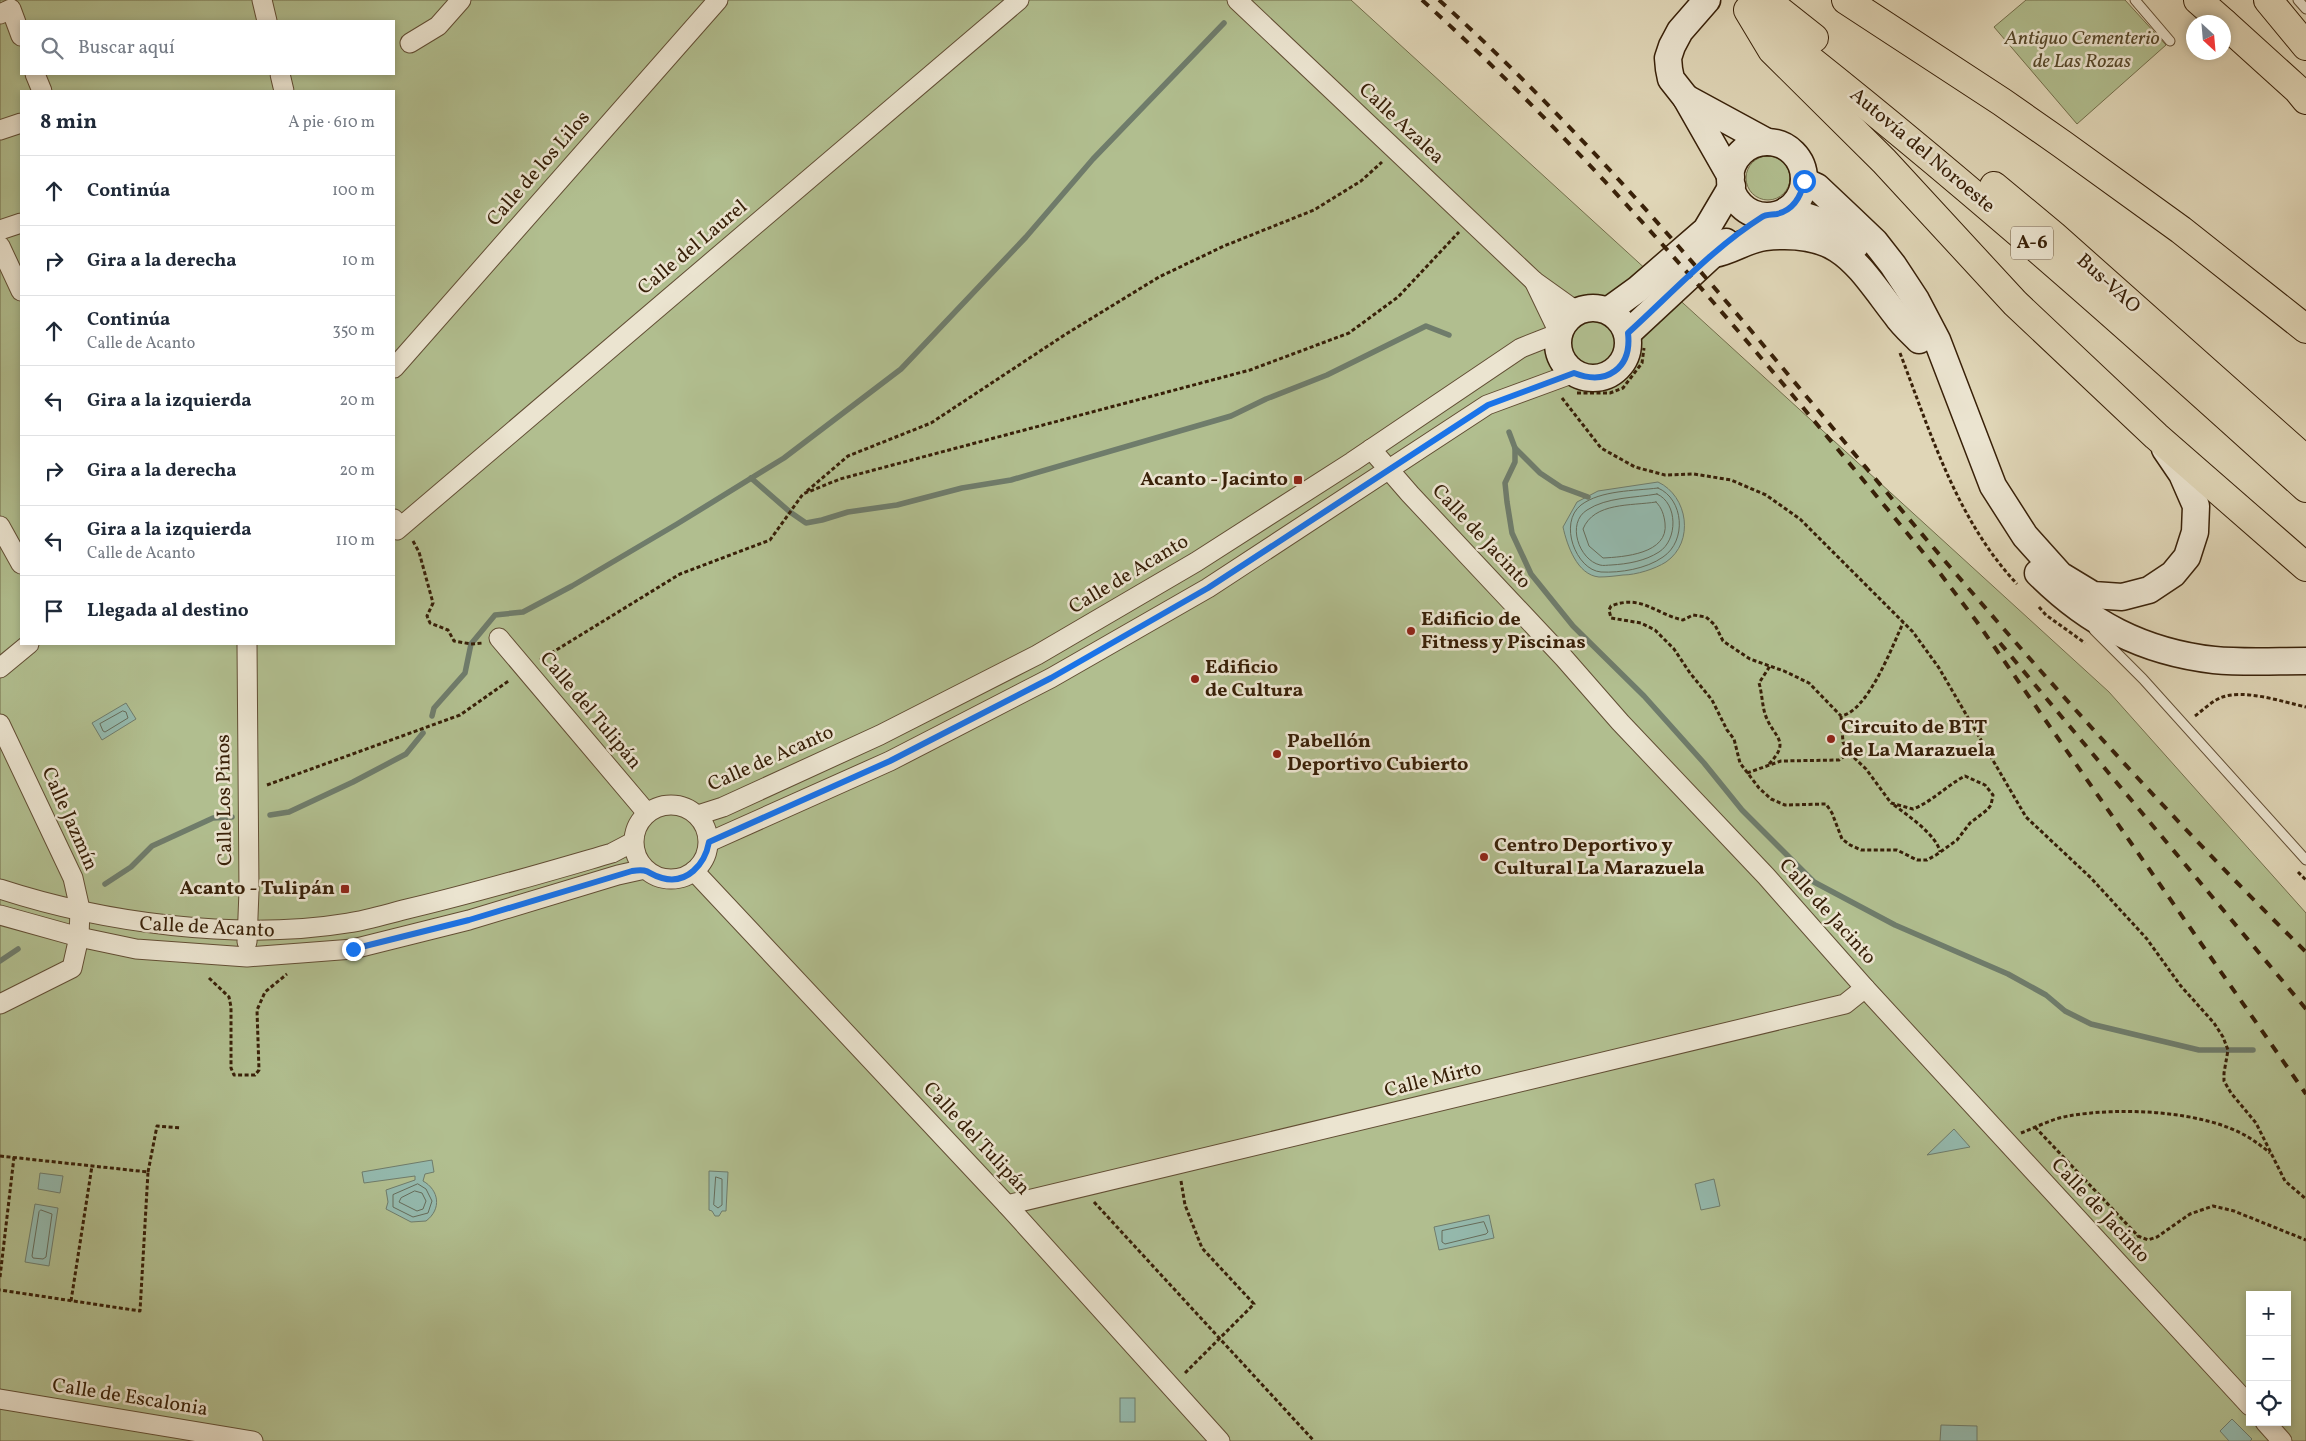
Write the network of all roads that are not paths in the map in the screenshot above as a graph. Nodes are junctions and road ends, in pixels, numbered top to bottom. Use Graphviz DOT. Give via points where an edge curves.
graph roads {
  1 [pos="262,0"];
  2 [pos="461,0"];
  3 [pos="718,0"];
  4 [pos="1020,0"];
  5 [pos="1237,0"];
  6 [pos="1707,0"];
  7 [pos="1846,0"];
  8 [pos="2135,0"];
  9 [pos="2198,0"];
  10 [pos="2268,0"];
  11 [pos="2298,0"];
  12 [pos="1750,3"];
  13 [pos="2306,9"];
  14 [pos="6,12"];
  15 [pos="2214,15"];
  16 [pos="267,20"];
  17 [pos="2231,30"];
  18 [pos="20,34"];
  19 [pos="2170,41"];
  20 [pos="410,43"];
  21 [pos="2306,46"];
  22 [pos="35,75"];
  23 [pos="280,75"];
  24 [pos="42,90"];
  25 [pos="284,90"];
  26 [pos="1686,98"];
  27 [pos="2306,100"];
  28 [pos="20,123"];
  29 [pos="0,130"];
  30 [pos="1767,142"];
  31 [pos="1804,181"];
  32 [pos="1731,182"];
  33 [pos="1776,212"];
  34 [pos="20,223"];
  35 [pos="0,230"];
  36 [pos="0,246"];
  37 [pos="1714,254"];
  38 [pos="1534,281"];
  39 [pos="20,289"];
  40 [pos="1609,310"];
  41 [pos="1576,312"];
  42 [pos="2306,329"];
  43 [pos="1559,333"];
  44 [pos="1637,338"];
  45 [pos="1909,344"];
  46 [pos="395,367"];
  47 [pos="1574,373"];
  48 [pos="2156,436"];
  49 [pos="1372,449"];
  50 [pos="2306,460"];
  51 [pos="1389,470"];
  52 [pos="2306,488"];
  53 [pos="395,524"];
  54 [pos="0,526"];
  55 [pos="20,562"];
  56 [pos="2306,567"];
  57 [pos="2064,599"];
  58 [pos="499,638"];
  59 [pos="28,645"];
  60 [pos="247,645"];
  61 [pos="2306,661"];
  62 [pos="0,668"];
  63 [pos="0,724"];
  64 [pos="647,813"];
  65 [pos="698,815"];
  66 [pos="633,842"];
  67 [pos="709,842"];
  68 [pos="2306,860"];
  69 [pos="645,869"];
  70 [pos="694,871"];
  71 [pos="0,889"];
  72 [pos="80,909"];
  73 [pos="0,915"];
  74 [pos="247,930"];
  75 [pos="79,937"];
  76 [pos="247,957"];
  77 [pos="1865,988"];
  78 [pos="0,1004"];
  79 [pos="1007,1205"];
  80 [pos="0,1399"];
  81 [pos="2246,1402"];
  82 [pos="2269,1426"];
  83 [pos="253,1441"];
  84 [pos="1220,1441"];
  85 [pos="2282,1441"];
  1 -- 16 [label="street"];
  2 -- 20 [label="street" via="438,26"];
  3 -- 46 [label="street, Calle de los Lilos"];
  4 -- 53 [label="street, Calle del Laurel"];
  5 -- 38 [label="street, Calle Azalea"];
  6 -- 26 [label="street" via="1680,31 1668,58 1671,79"];
  7 -- 42 [label="highway" via="2062,144 2181,230"];
  8 -- 19 [label="lane"];
  9 -- 15 [label="highway"];
  10 -- 21 [label="highway"];
  11 -- 13 [label="lane"];
  12 -- 48 [label="highway" via="1772,50 1884,161 2014,303"];
  12 -- 50 [label="highway, Bus-VAO / A-6" via="1882,92 2053,235"];
  12 -- 52 [label="highway, Autovía del Noroeste / A-6" via="2058,265"];
  14 -- 18 [label="street"];
  17 -- 27 [label="highway"];
  22 -- 24 [label="street"];
  23 -- 25 [label="street"];
  26 -- 30 [label="street"];
  26 -- 32 [label="street"];
  28 -- 29 [label="street"];
  30 -- 31 [label="street" via="1790,149 1803,169"];
  30 -- 32 [label="street" via="1742,152 1732,168"];
  31 -- 33 [label="street" via="1799,197"];
  31 -- 48 [label="street" via="1816,187 1852,220 1894,265 1937,340 1993,486 2025,536 2060,576 2093,595 2122,597 2149,590 2172,574 2186,557 2195,532 2196,506 2182,474"];
  32 -- 33 [label="street" via="1736,198 1744,207 1753,213"];
  32 -- 40 [label="street" via="1706,230"];
  33 -- 37 [label="street" via="1730,238"];
  33 -- 45 [label="street" via="1836,226 1865,254 1888,282"];
  34 -- 35 [label="street"];
  36 -- 39 [label="street"];
  37 -- 44 [label="street"];
  37 -- 45 [label="street" via="1762,238 1803,236 1825,242 1870,278 1897,316"];
  38 -- 41 [label="street, Calle Azalea"];
  38 -- 43 [label="street, Calle Azalea"];
  40 -- 41 [label="street" via="1598,307"];
  40 -- 44 [label="street"];
  41 -- 43 [label="street" via="1563,324"];
  43 -- 47 [label="street" via="1562,360"];
  43 -- 49 [label="street, Calle de Acanto" via="1521,348"];
  44 -- 47 [label="street" via="1629,345 1619,367 1610,374 1598,378"];
  45 -- 57 [label="street" via="1981,494 2018,553"];
  47 -- 51 [label="street" via="1488,405"];
  48 -- 56 [label="highway"];
  49 -- 51 [label="street, Calle de Jacinto"];
  49 -- 65 [label="street, Calle de Acanto" via="1196,562 1037,656 880,735 723,807"];
  51 -- 67 [label="street" via="1208,588 1051,678 890,761"];
  51 -- 77 [label="street, Calle de Jacinto" via="1766,876"];
  54 -- 55 [label="street"];
  57 -- 61 [label="street" via="2125,636 2169,652 2215,660"];
  57 -- 68 [label="lane" via="2143,679"];
  58 -- 64 [label="street, Calle del Tulipán"];
  59 -- 62 [label="street"];
  60 -- 74 [label="street, Calle Los Pinos"];
  63 -- 72 [label="street, Calle Jazmín" via="73,878"];
  64 -- 65 [label="street" via="667,804 689,808"];
  64 -- 66 [label="street" via="637,826"];
  65 -- 67 [label="street" via="704,823"];
  66 -- 69 [label="street"];
  66 -- 74 [label="street, Calle de Acanto" via="612,853 463,896 348,923"];
  67 -- 70 [label="street" via="707,853"];
  69 -- 70 [label="street" via="664,879 674,879"];
  69 -- 76 [label="street, Calle de Acanto" via="469,920 353,949"];
  70 -- 79 [label="street, Calle del Tulipán"];
  71 -- 72 [label="street, Calle de Acanto"];
  72 -- 74 [label="street, Calle de Acanto" via="139,922"];
  72 -- 75 [label="street, Calle Jazmín"];
  73 -- 75 [label="street, Calle de Acanto"];
  74 -- 76 [label="street, Calle Los Pinos"];
  75 -- 76 [label="street, Calle de Acanto" via="136,949"];
  75 -- 78 [label="street, Calle Jazmín" via="72,968"];
  77 -- 79 [label="street, Calle Mirto" via="1845,1004"];
  77 -- 81 [label="street, Calle de Jacinto"];
  79 -- 84 [label="street, Calle del Tulipán"];
  80 -- 83 [label="street, Calle de Escalonia"];
  82 -- 85 [label="street"];
}
